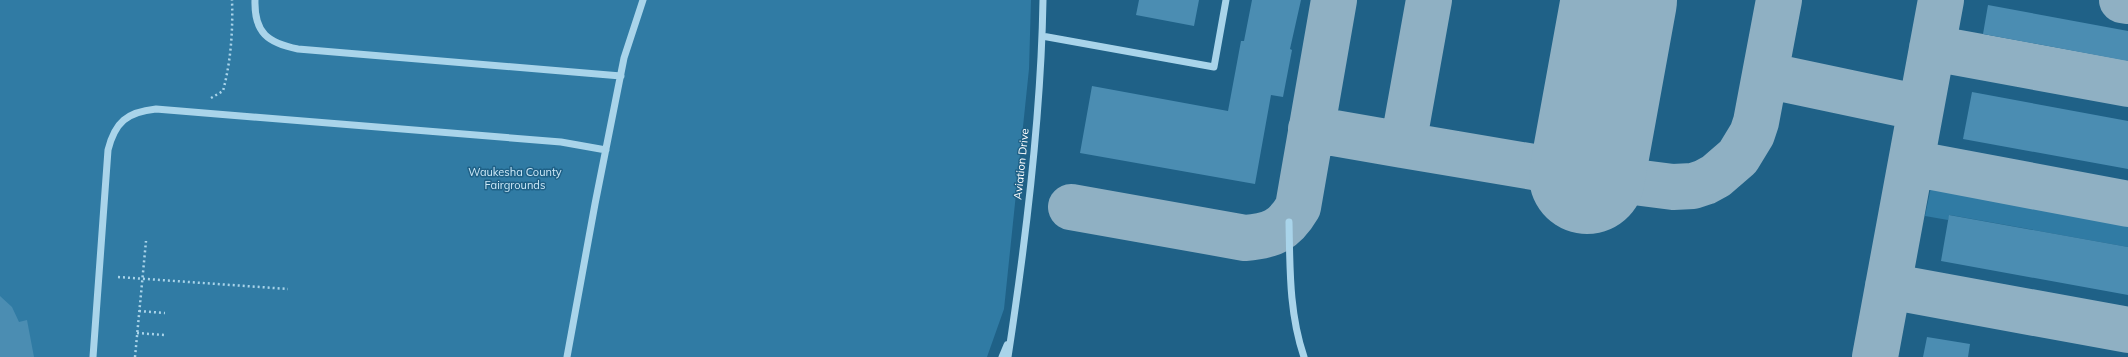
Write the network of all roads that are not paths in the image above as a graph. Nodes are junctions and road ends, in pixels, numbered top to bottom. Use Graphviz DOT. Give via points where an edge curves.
graph roads {
  1 [pos="254,0"];
  2 [pos="643,0"];
  3 [pos="1043,0"];
  4 [pos="1226,0"];
  5 [pos="1042,36"];
  6 [pos="621,76"];
  7 [pos="606,150"];
  8 [pos="1289,222"];
  9 [pos="1012,329"];
  10 [pos="93,357"];
  11 [pos="567,357"];
  12 [pos="1002,357"];
  13 [pos="1008,357"];
  14 [pos="1304,357"];
  1 -- 6 [label="street" via="258,25 265,36 278,45 298,49"];
  2 -- 6 [label="street"];
  3 -- 5 [label="street, Aviation Drive"];
  4 -- 5 [label="street" via="1214,68"];
  5 -- 9 [label="street, Aviation Drive" via="1036,123"];
  6 -- 7 [label="street"];
  7 -- 10 [label="street" via="561,142 156,109 140,111 124,118 112,134 108,150"];
  7 -- 11 [label="street"];
  8 -- 14 [label="street" via="1290,282 1296,334"];
  9 -- 12 [label="street, Aviation Drive"];
  9 -- 13 [label="street, Aviation Drive"];
}
